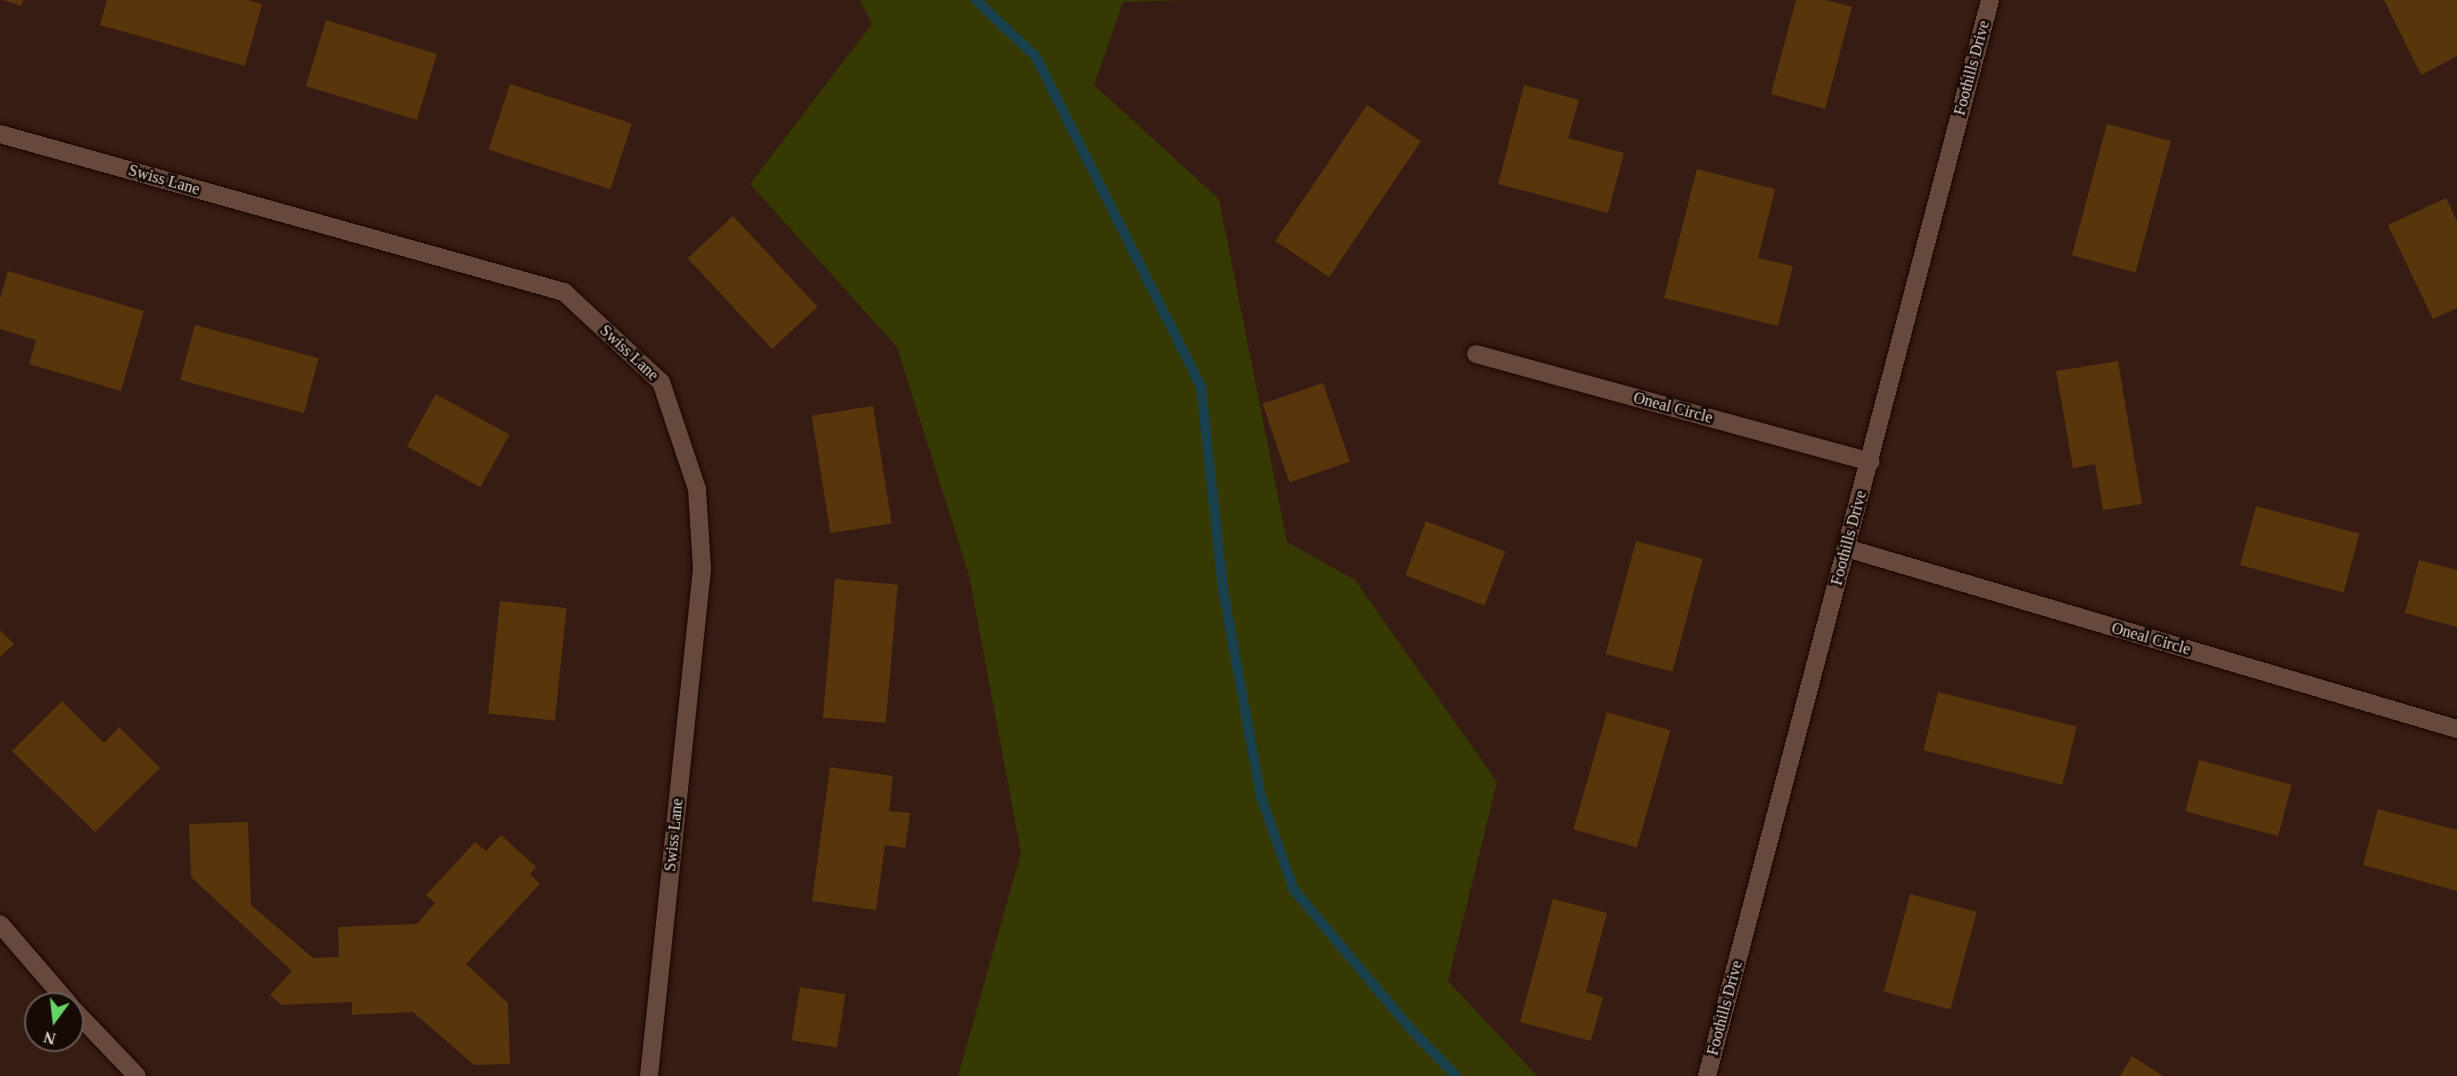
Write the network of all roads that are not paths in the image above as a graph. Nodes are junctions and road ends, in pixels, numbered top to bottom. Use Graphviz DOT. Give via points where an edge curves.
graph roads {
  1 [pos="1990,0"];
  2 [pos="0,134"];
  3 [pos="1476,354"];
  4 [pos="1869,462"];
  5 [pos="1846,548"];
  6 [pos="2457,729"];
  7 [pos="0,924"];
  8 [pos="59,992"];
  9 [pos="84,1021"];
  10 [pos="137,1076"];
  11 [pos="649,1076"];
  12 [pos="1707,1076"];
  1 -- 4 [label="street, Foothills Drive"];
  2 -- 11 [label="street, Swiss Lane" via="564,292 661,382 697,489 702,569"];
  3 -- 4 [label="street, Oneal Circle"];
  4 -- 5 [label="street, Foothills Drive"];
  5 -- 6 [label="street, Oneal Circle"];
  5 -- 12 [label="street, Foothills Drive"];
  7 -- 8 [label="street"];
  9 -- 10 [label="street"];
}
